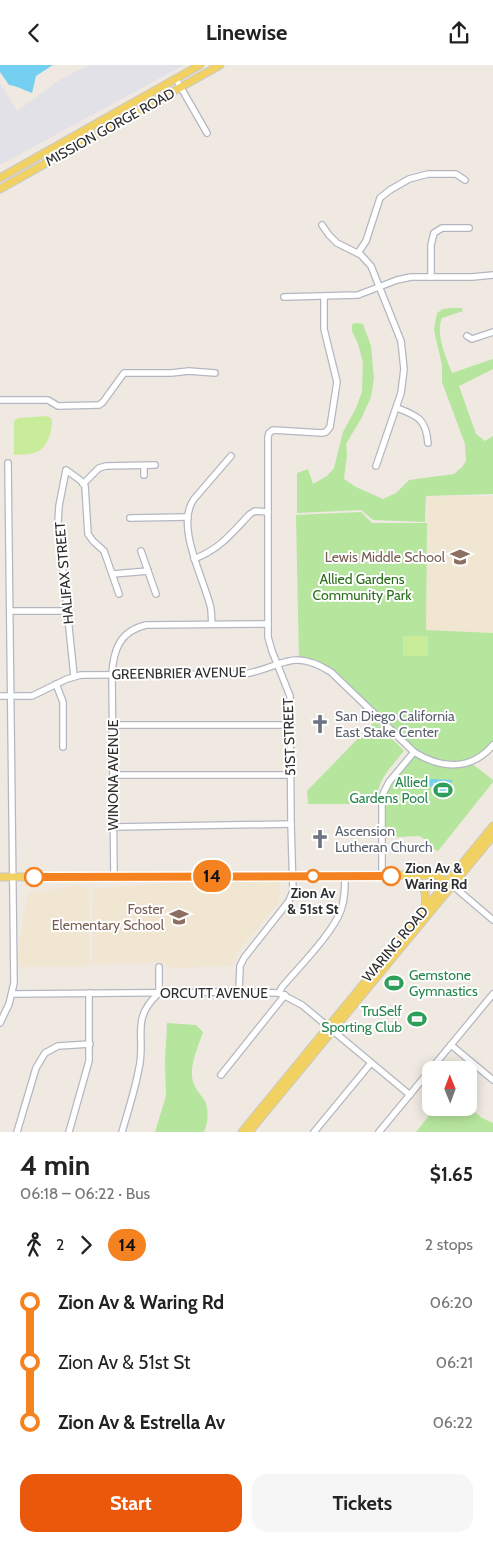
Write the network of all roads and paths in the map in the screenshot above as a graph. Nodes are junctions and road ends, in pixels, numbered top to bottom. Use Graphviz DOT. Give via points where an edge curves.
graph roads {
  1 [pos="200,65"];
  2 [pos="220,65"];
  3 [pos="176,79"];
  4 [pos="181,87"];
  5 [pos="207,133"];
  6 [pos="0,178"];
  7 [pos="465,180"];
  8 [pos="0,189"];
  9 [pos="322,225"];
  10 [pos="469,228"];
  11 [pos="358,253"];
  12 [pos="493,275"];
  13 [pos="431,277"];
  14 [pos="380,287"];
  15 [pos="284,297"];
  16 [pos="324,297"];
  17 [pos="493,331"];
  18 [pos="467,336"];
  19 [pos="215,373"];
  20 [pos="0,400"];
  21 [pos="396,408"];
  22 [pos="428,443"];
  23 [pos="231,456"];
  24 [pos="8,463"];
  25 [pos="144,465"];
  26 [pos="155,465"];
  27 [pos="376,466"];
  28 [pos="144,475"];
  29 [pos="83,484"];
  30 [pos="0,491"];
  31 [pos="8,491"];
  32 [pos="268,512"];
  33 [pos="188,517"];
  34 [pos="130,518"];
  35 [pos="141,551"];
  36 [pos="194,559"];
  37 [pos="148,571"];
  38 [pos="113,574"];
  39 [pos="120,594"];
  40 [pos="156,594"];
  41 [pos="10,611"];
  42 [pos="67,611"];
  43 [pos="212,624"];
  44 [pos="268,624"];
  45 [pos="277,663"];
  46 [pos="112,675"];
  47 [pos="74,676"];
  48 [pos="56,684"];
  49 [pos="0,696"];
  50 [pos="11,696"];
  51 [pos="113,725"];
  52 [pos="291,725"];
  53 [pos="493,745"];
  54 [pos="63,747"];
  55 [pos="414,753"];
  56 [pos="113,775"];
  57 [pos="291,775"];
  58 [pos="290,824"];
  59 [pos="493,826"];
  60 [pos="114,827"];
  61 [pos="493,836"];
  62 [pos="345,875"];
  63 [pos="409,875"];
  64 [pos="114,876"];
  65 [pos="293,876"];
  66 [pos="382,876"];
  67 [pos="0,877"];
  68 [pos="12,877"];
  69 [pos="450,883"];
  70 [pos="425,908"];
  71 [pos="492,918"];
  72 [pos="159,967"];
  73 [pos="239,992"];
  74 [pos="89,993"];
  75 [pos="159,993"];
  76 [pos="12,994"];
  77 [pos="282,994"];
  78 [pos="493,994"];
  79 [pos="0,1023"];
  80 [pos="330,1029"];
  81 [pos="90,1044"];
  82 [pos="451,1045"];
  83 [pos="371,1063"];
  84 [pos="221,1075"];
  85 [pos="493,1080"];
  86 [pos="410,1095"];
  87 [pos="17,1132"];
  88 [pos="69,1132"];
  89 [pos="122,1132"];
  90 [pos="242,1132"];
  91 [pos="249,1132"];
  92 [pos="314,1132"];
  93 [pos="379,1132"];
  1 -- 3 [label="main road, MISSION GORGE ROAD"];
  2 -- 4 [label="main road, MISSION GORGE ROAD"];
  3 -- 4 [label="street"];
  3 -- 6 [label="main road, MISSION GORGE ROAD"];
  4 -- 5 [label="street"];
  4 -- 8 [label="main road, MISSION GORGE ROAD"];
  7 -- 11 [label="street" via="456,174 418,176 390,189 380,198 366,241"];
  9 -- 11 [label="street" via="337,243"];
  10 -- 13 [label="street" via="442,228 434,233"];
  11 -- 14 [label="street" via="371,266"];
  12 -- 13 [label="street"];
  13 -- 14 [label="street" via="411,277"];
  14 -- 16 [label="street" via="358,295"];
  14 -- 21 [label="street" via="403,354 402,385"];
  15 -- 16 [label="street"];
  16 -- 32 [label="street, 51ST STREET" via="324,329 337,382 330,427 322,433 274,430 269,433"];
  17 -- 18 [label="street" via="472,339"];
  19 -- 20 [label="street" via="124,373 99,405 58,406 48,400"];
  21 -- 22 [label="street" via="421,420"];
  21 -- 27 [label="street"];
  23 -- 33 [label="street" via="194,499"];
  24 -- 31 [label="street"];
  25 -- 26 [label="street"];
  25 -- 28 [label="street"];
  25 -- 29 [label="street" via="99,468"];
  29 -- 38 [label="street" via="88,534 104,551"];
  29 -- 42 [label="street, HALIFAX STREET" via="66,470 58,522"];
  30 -- 31 [label="street"];
  31 -- 41 [label="street"];
  32 -- 36 [label="street" via="250,514 220,547"];
  32 -- 44 [label="street, 51ST STREET"];
  33 -- 34 [label="street"];
  33 -- 36 [label="street"];
  35 -- 37 [label="street"];
  36 -- 43 [label="street" via="210,606"];
  37 -- 38 [label="street"];
  37 -- 40 [label="street"];
  38 -- 39 [label="street"];
  41 -- 42 [label="street"];
  41 -- 50 [label="street"];
  42 -- 47 [label="street, HALIFAX STREET"];
  43 -- 44 [label="street, WINONA AVENUE"];
  43 -- 46 [label="street, WINONA AVENUE" via="146,625 137,628 118,645 113,657"];
  44 -- 45 [label="street, 51ST STREET" via="268,637"];
  45 -- 46 [label="street, GREENBRIER AVENUE" via="244,674"];
  45 -- 52 [label="street, 51ST STREET" via="290,696"];
  45 -- 55 [label="street, GREENBRIER AVENUE" via="295,659 321,665"];
  46 -- 47 [label="street, GREENBRIER AVENUE"];
  46 -- 51 [label="street, WINONA AVENUE"];
  47 -- 48 [label="street, GREENBRIER AVENUE"];
  48 -- 50 [label="street, GREENBRIER AVENUE" via="32,696"];
  48 -- 54 [label="street" via="63,702"];
  49 -- 50 [label="street, GREENBRIER AVENUE"];
  50 -- 68 [label="street"];
  51 -- 52 [label="street"];
  51 -- 56 [label="street, WINONA AVENUE"];
  52 -- 57 [label="street, 51ST STREET"];
  53 -- 55 [label="street, GREENBRIER AVENUE" via="479,757 459,765 427,761"];
  55 -- 66 [label="street" via="389,782 382,796"];
  56 -- 57 [label="street"];
  56 -- 60 [label="street, WINONA AVENUE"];
  57 -- 58 [label="street, 51ST STREET"];
  58 -- 60 [label="street"];
  58 -- 65 [label="street, 51ST STREET"];
  59 -- 69 [label="main road, WARING ROAD"];
  60 -- 64 [label="street, WINONA AVENUE"];
  61 -- 69 [label="main road, WARING ROAD"];
  62 -- 65 [label="main road"];
  62 -- 66 [label="main road"];
  62 -- 77 [label="street" via="341,912 331,929 282,987"];
  63 -- 66 [label="main road"];
  63 -- 69 [label="main road" via="438,876"];
  63 -- 70 [label="main road" via="423,886"];
  64 -- 65 [label="main road"];
  64 -- 68 [label="main road"];
  65 -- 73 [label="street, 51ST STREET" via="290,901 240,966"];
  67 -- 68 [label="main road"];
  68 -- 76 [label="street"];
  69 -- 70 [label="main road, WARING ROAD"];
  69 -- 71 [label="street"];
  69 -- 80 [label="main road, WARING ROAD"];
  70 -- 80 [label="main road, WARING ROAD"];
  72 -- 75 [label="street"];
  73 -- 75 [label="street, ORCUTT AVENUE"];
  73 -- 77 [label="street, ORCUTT AVENUE"];
  74 -- 75 [label="street, ORCUTT AVENUE"];
  74 -- 76 [label="street, ORCUTT AVENUE"];
  74 -- 81 [label="street"];
  75 -- 89 [label="street" via="148,1005 141,1021 140,1067"];
  76 -- 79 [label="street"];
  77 -- 80 [label="street, ORCUTT AVENUE" via="302,1005"];
  77 -- 84 [label="street"];
  78 -- 82 [label="street"];
  80 -- 83 [label="street, ORCUTT AVENUE"];
  80 -- 90 [label="main road, WARING ROAD"];
  80 -- 91 [label="main road, WARING ROAD"];
  81 -- 87 [label="street" via="58,1046 45,1053 36,1068"];
  81 -- 88 [label="street" via="90,1061"];
  82 -- 85 [label="street"];
  82 -- 86 [label="street"];
  83 -- 86 [label="street, ORCUTT AVENUE"];
  83 -- 92 [label="street"];
  86 -- 93 [label="street"];
}
